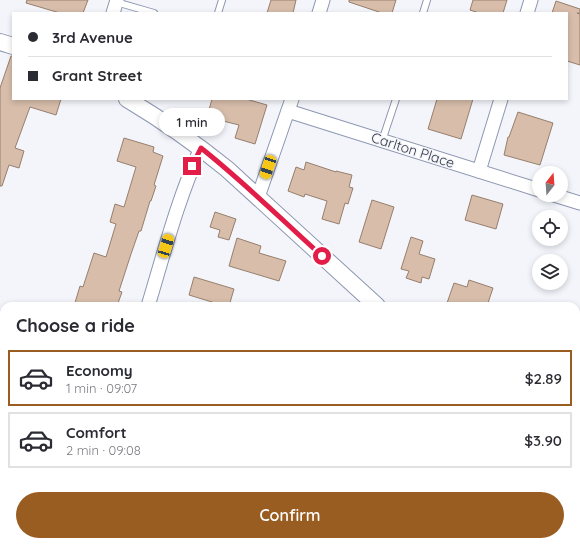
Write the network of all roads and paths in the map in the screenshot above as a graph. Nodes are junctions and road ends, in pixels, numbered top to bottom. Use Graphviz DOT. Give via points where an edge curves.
graph roads {
  1 [pos="222,0"];
  2 [pos="323,0"];
  3 [pos="427,0"];
  4 [pos="531,0"];
  5 [pos="115,5"];
  6 [pos="149,12"];
  7 [pos="218,12"];
  8 [pos="319,12"];
  9 [pos="423,12"];
  10 [pos="527,12"];
  11 [pos="0,42"];
  12 [pos="12,46"];
  13 [pos="129,100"];
  14 [pos="396,100"];
  15 [pos="501,100"];
  16 [pos="290,105"];
  17 [pos="382,141"];
  18 [pos="201,148"];
  19 [pos="479,171"];
  20 [pos="532,188"];
  21 [pos="258,197"];
  22 [pos="568,199"];
  23 [pos="580,202"];
  24 [pos="149,302"];
  25 [pos="373,302"];
  1 -- 7 [label="lane"];
  2 -- 8 [label="street"];
  3 -- 9 [label="lane"];
  4 -- 10 [label="street"];
  5 -- 6 [label="lane"];
  11 -- 12 [label="street"];
  13 -- 18 [label="street"];
  14 -- 17 [label="lane"];
  15 -- 19 [label="street"];
  16 -- 17 [label="street, Carlton Place"];
  16 -- 21 [label="street"];
  17 -- 19 [label="street, Carlton Place"];
  18 -- 21 [label="street"];
  18 -- 24 [label="street" via="175,216"];
  19 -- 20 [label="street, Carlton Place"];
  21 -- 25 [label="street"];
  22 -- 23 [label="street"];
}
